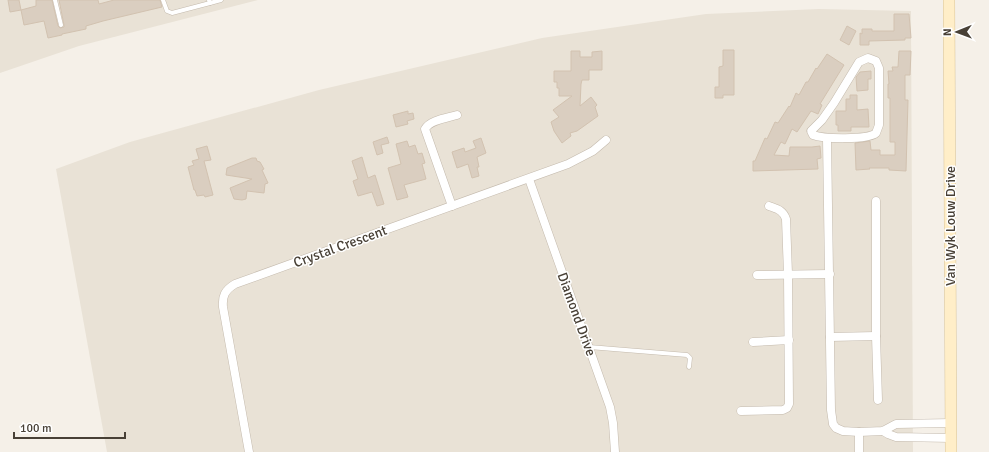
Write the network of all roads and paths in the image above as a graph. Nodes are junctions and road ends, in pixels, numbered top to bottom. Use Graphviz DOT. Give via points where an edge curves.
graph roads {
  1 [pos="55,0"];
  2 [pos="163,0"];
  3 [pos="221,0"];
  4 [pos="949,0"];
  5 [pos="209,1"];
  6 [pos="61,25"];
  7 [pos="456,116"];
  8 [pos="827,138"];
  9 [pos="606,140"];
  10 [pos="529,179"];
  11 [pos="876,201"];
  12 [pos="452,206"];
  13 [pos="769,206"];
  14 [pos="788,274"];
  15 [pos="830,274"];
  16 [pos="757,275"];
  17 [pos="876,336"];
  18 [pos="830,337"];
  19 [pos="788,340"];
  20 [pos="753,342"];
  21 [pos="589,347"];
  22 [pos="689,367"];
  23 [pos="878,400"];
  24 [pos="741,410"];
  25 [pos="950,423"];
  26 [pos="883,431"];
  27 [pos="859,432"];
  28 [pos="950,438"];
  29 [pos="249,452"];
  30 [pos="615,452"];
  31 [pos="859,452"];
  32 [pos="951,452"];
  1 -- 6 [label="lane"];
  2 -- 5 [label="lane" via="167,11 172,13"];
  3 -- 5 [label="lane"];
  4 -- 25 [label="street, Van Wyk Louw Drive"];
  7 -- 12 [label="street" via="427,125 425,129"];
  8 -- 8 [label="street" via="871,136 878,131 879,68 876,61 868,58 859,62 834,103 811,131 814,136"];
  8 -- 15 [label="street"];
  9 -- 10 [label="street, Crystal Crescent" via="582,157"];
  10 -- 12 [label="street, Crystal Crescent"];
  10 -- 21 [label="street, Diamond Drive"];
  11 -- 17 [label="street"];
  12 -- 29 [label="street, Crystal Crescent" via="235,284 226,291 223,307"];
  13 -- 14 [label="street" via="780,210 786,219"];
  14 -- 15 [label="street"];
  14 -- 16 [label="street"];
  14 -- 19 [label="street"];
  15 -- 18 [label="street"];
  17 -- 18 [label="street"];
  17 -- 23 [label="street"];
  18 -- 27 [label="street" via="832,421 840,430"];
  19 -- 20 [label="street"];
  19 -- 24 [label="street" via="788,406 783,410"];
  21 -- 22 [label="lane" via="687,355 690,358"];
  21 -- 30 [label="street, Diamond Drive" via="610,407"];
  25 -- 26 [label="street" via="896,424"];
  25 -- 28 [label="street, Van Wyk Louw Drive"];
  26 -- 27 [label="street"];
  26 -- 28 [label="street" via="896,437"];
  27 -- 31 [label="street"];
  28 -- 32 [label="street, Van Wyk Louw Drive"];
}
